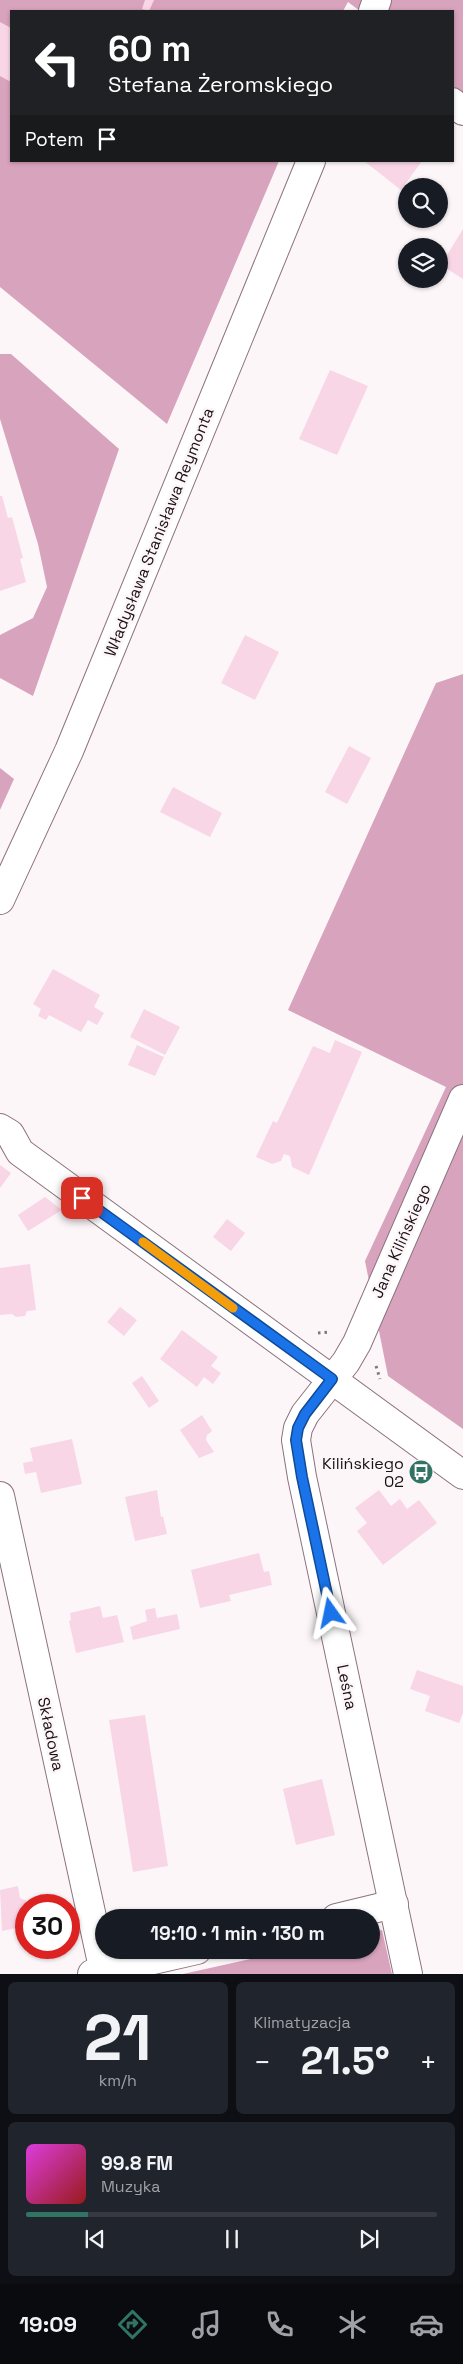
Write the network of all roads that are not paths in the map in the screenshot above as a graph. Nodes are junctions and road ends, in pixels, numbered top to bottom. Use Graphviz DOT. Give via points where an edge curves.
graph roads {
  1 [pos="311,162"];
  2 [pos="0,900"];
  3 [pos="463,1099"];
  4 [pos="0,1128"];
  5 [pos="10,1151"];
  6 [pos="332,1379"];
  7 [pos="463,1475"];
  8 [pos="0,1496"];
  9 [pos="394,1904"];
  10 [pos="373,1909"];
  11 [pos="158,1959"];
  12 [pos="98,1973"];
  13 [pos="408,1974"];
  1 -- 2 [label="street, Władysława Stanisława Reymonta" via="69,751"];
  3 -- 6 [label="street, Jana Kilińskiego" via="357,1343"];
  4 -- 5 [label="street" via="10,1134"];
  5 -- 6 [label="street"];
  6 -- 7 [label="street"];
  6 -- 9 [label="street, Leśna" via="305,1414 296,1440"];
  8 -- 12 [label="street, Składowa"];
  9 -- 10 [label="street"];
  9 -- 13 [label="street, Leśna"];
  11 -- 12 [label="street"];
}
